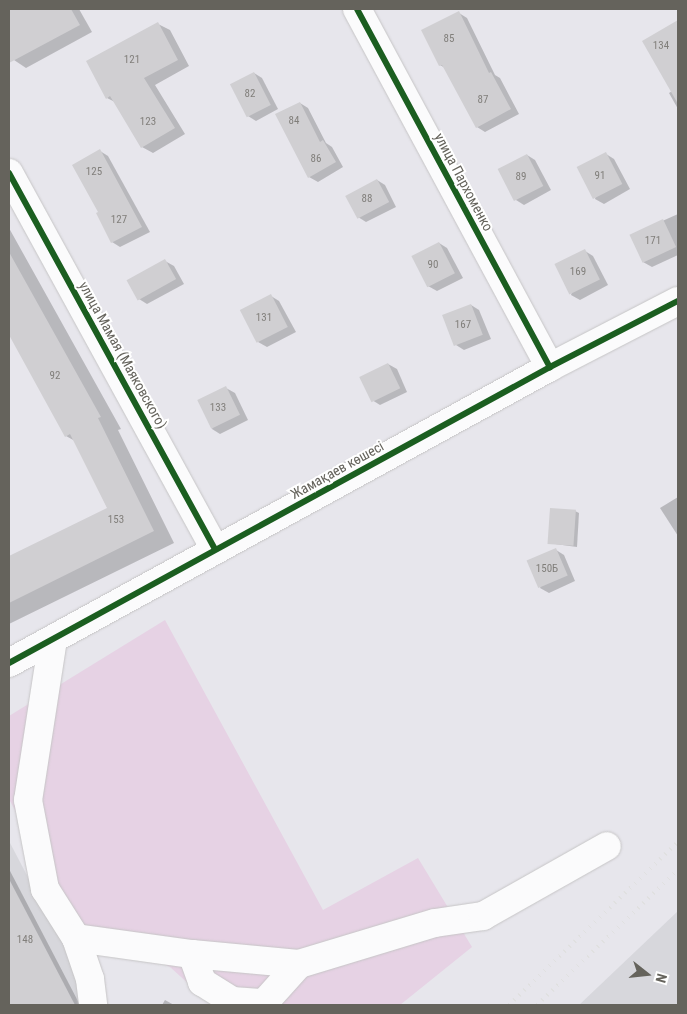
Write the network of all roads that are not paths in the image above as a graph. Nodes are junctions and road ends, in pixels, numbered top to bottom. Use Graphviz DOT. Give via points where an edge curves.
graph roads {
  1 [pos="357,9"];
  2 [pos="9,173"];
  3 [pos="678,301"];
  4 [pos="550,367"];
  5 [pos="215,549"];
  6 [pos="53,639"];
  7 [pos="9,663"];
  8 [pos="607,846"];
  9 [pos="76,938"];
  10 [pos="192,954"];
  11 [pos="299,964"];
  12 [pos="93,1005"];
  1 -- 4 [label="street, улица Пархоменко"];
  2 -- 5 [label="street, улица Мамая (Маяковского)"];
  3 -- 4 [label="street, Жамақаев көшесі"];
  4 -- 5 [label="street, Жамақаев көшесі"];
  5 -- 6 [label="street, Жамақаев көшесі"];
  6 -- 7 [label="street, Жамақаев көшесі"];
  6 -- 9 [label="street" via="28,800 45,889"];
  8 -- 11 [label="street" via="483,916 434,923"];
  9 -- 10 [label="street"];
  9 -- 12 [label="street" via="90,979"];
  10 -- 11 [label="street"];
  10 -- 11 [label="street" via="202,982 232,1001 264,1002"];
}
